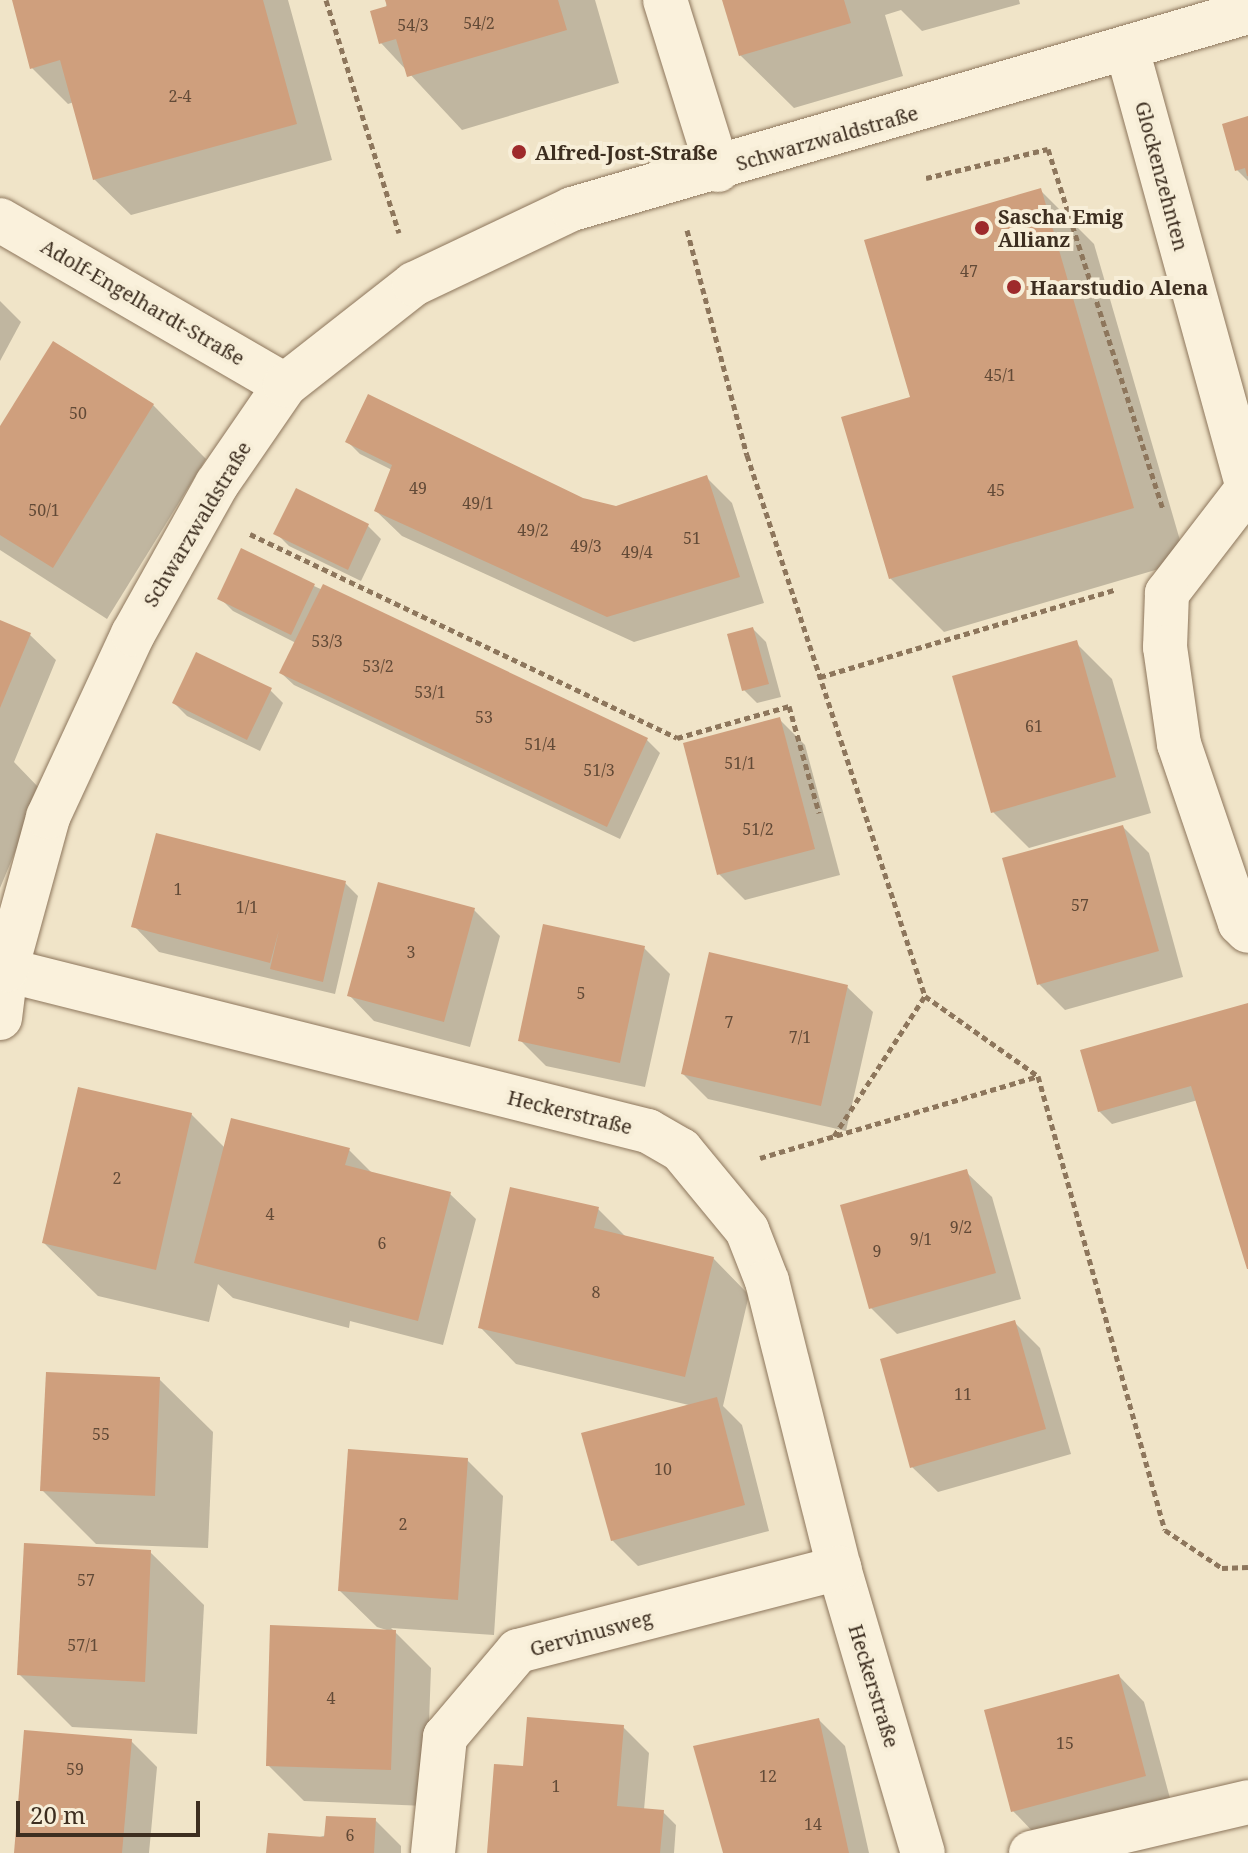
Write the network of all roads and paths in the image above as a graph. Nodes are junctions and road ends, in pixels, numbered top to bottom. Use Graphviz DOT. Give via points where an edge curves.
graph roads {
  1 [pos="326,0"];
  2 [pos="665,0"];
  3 [pos="1248,12"];
  4 [pos="1127,49"];
  5 [pos="718,170"];
  6 [pos="926,178"];
  7 [pos="674,181"];
  8 [pos="0,220"];
  9 [pos="414,284"];
  10 [pos="285,385"];
  11 [pos="1248,488"];
  12 [pos="202,510"];
  13 [pos="1182,570"];
  14 [pos="820,677"];
  15 [pos="819,813"];
  16 [pos="1248,931"];
  17 [pos="6,970"];
  18 [pos="925,996"];
  19 [pos="0,1018"];
  20 [pos="1038,1076"];
  21 [pos="834,1136"];
  22 [pos="707,1178"];
  23 [pos="1248,1567"];
  24 [pos="839,1568"];
  25 [pos="1248,1802"];
  26 [pos="433,1853"];
  27 [pos="923,1853"];
  28 [pos="1031,1853"];
  1 -- 9 [label="path"];
  2 -- 5 [label="street"];
  3 -- 4 [label="street, Schwarzwaldstraße"];
  4 -- 5 [label="street, Schwarzwaldstraße"];
  4 -- 11 [label="street, Glockenzehnten"];
  5 -- 7 [label="street, Schwarzwaldstraße"];
  6 -- 13 [label="path" via="1048,149"];
  7 -- 9 [label="street, Schwarzwaldstraße" via="572,209"];
  7 -- 14 [label="path" via="747,455"];
  8 -- 10 [label="street, Adolf-Engelhardt-Straße"];
  9 -- 10 [label="street, Schwarzwaldstraße"];
  10 -- 12 [label="street, Schwarzwaldstraße"];
  11 -- 13 [label="street, Glockenzehnten"];
  12 -- 15 [label="path" via="334,578 677,738 789,706"];
  12 -- 17 [label="street, Schwarzwaldstraße" via="133,634 48,817"];
  13 -- 14 [label="path"];
  13 -- 16 [label="street, Glockenzehnten" via="1167,593 1165,647 1179,744 1240,923"];
  14 -- 18 [label="path"];
  17 -- 19 [label="street, Schwarzwaldstraße"];
  17 -- 22 [label="street, Heckerstraße" via="648,1131 681,1150"];
  18 -- 20 [label="path"];
  18 -- 21 [label="path"];
  20 -- 21 [label="path"];
  20 -- 23 [label="path" via="1165,1530 1222,1568"];
  21 -- 22 [label="path"];
  22 -- 24 [label="street, Heckerstraße" via="747,1230 767,1281"];
  24 -- 26 [label="street, Gervinusweg" via="518,1651 445,1737"];
  24 -- 27 [label="street, Heckerstraße"];
  25 -- 28 [label="street"];
}
